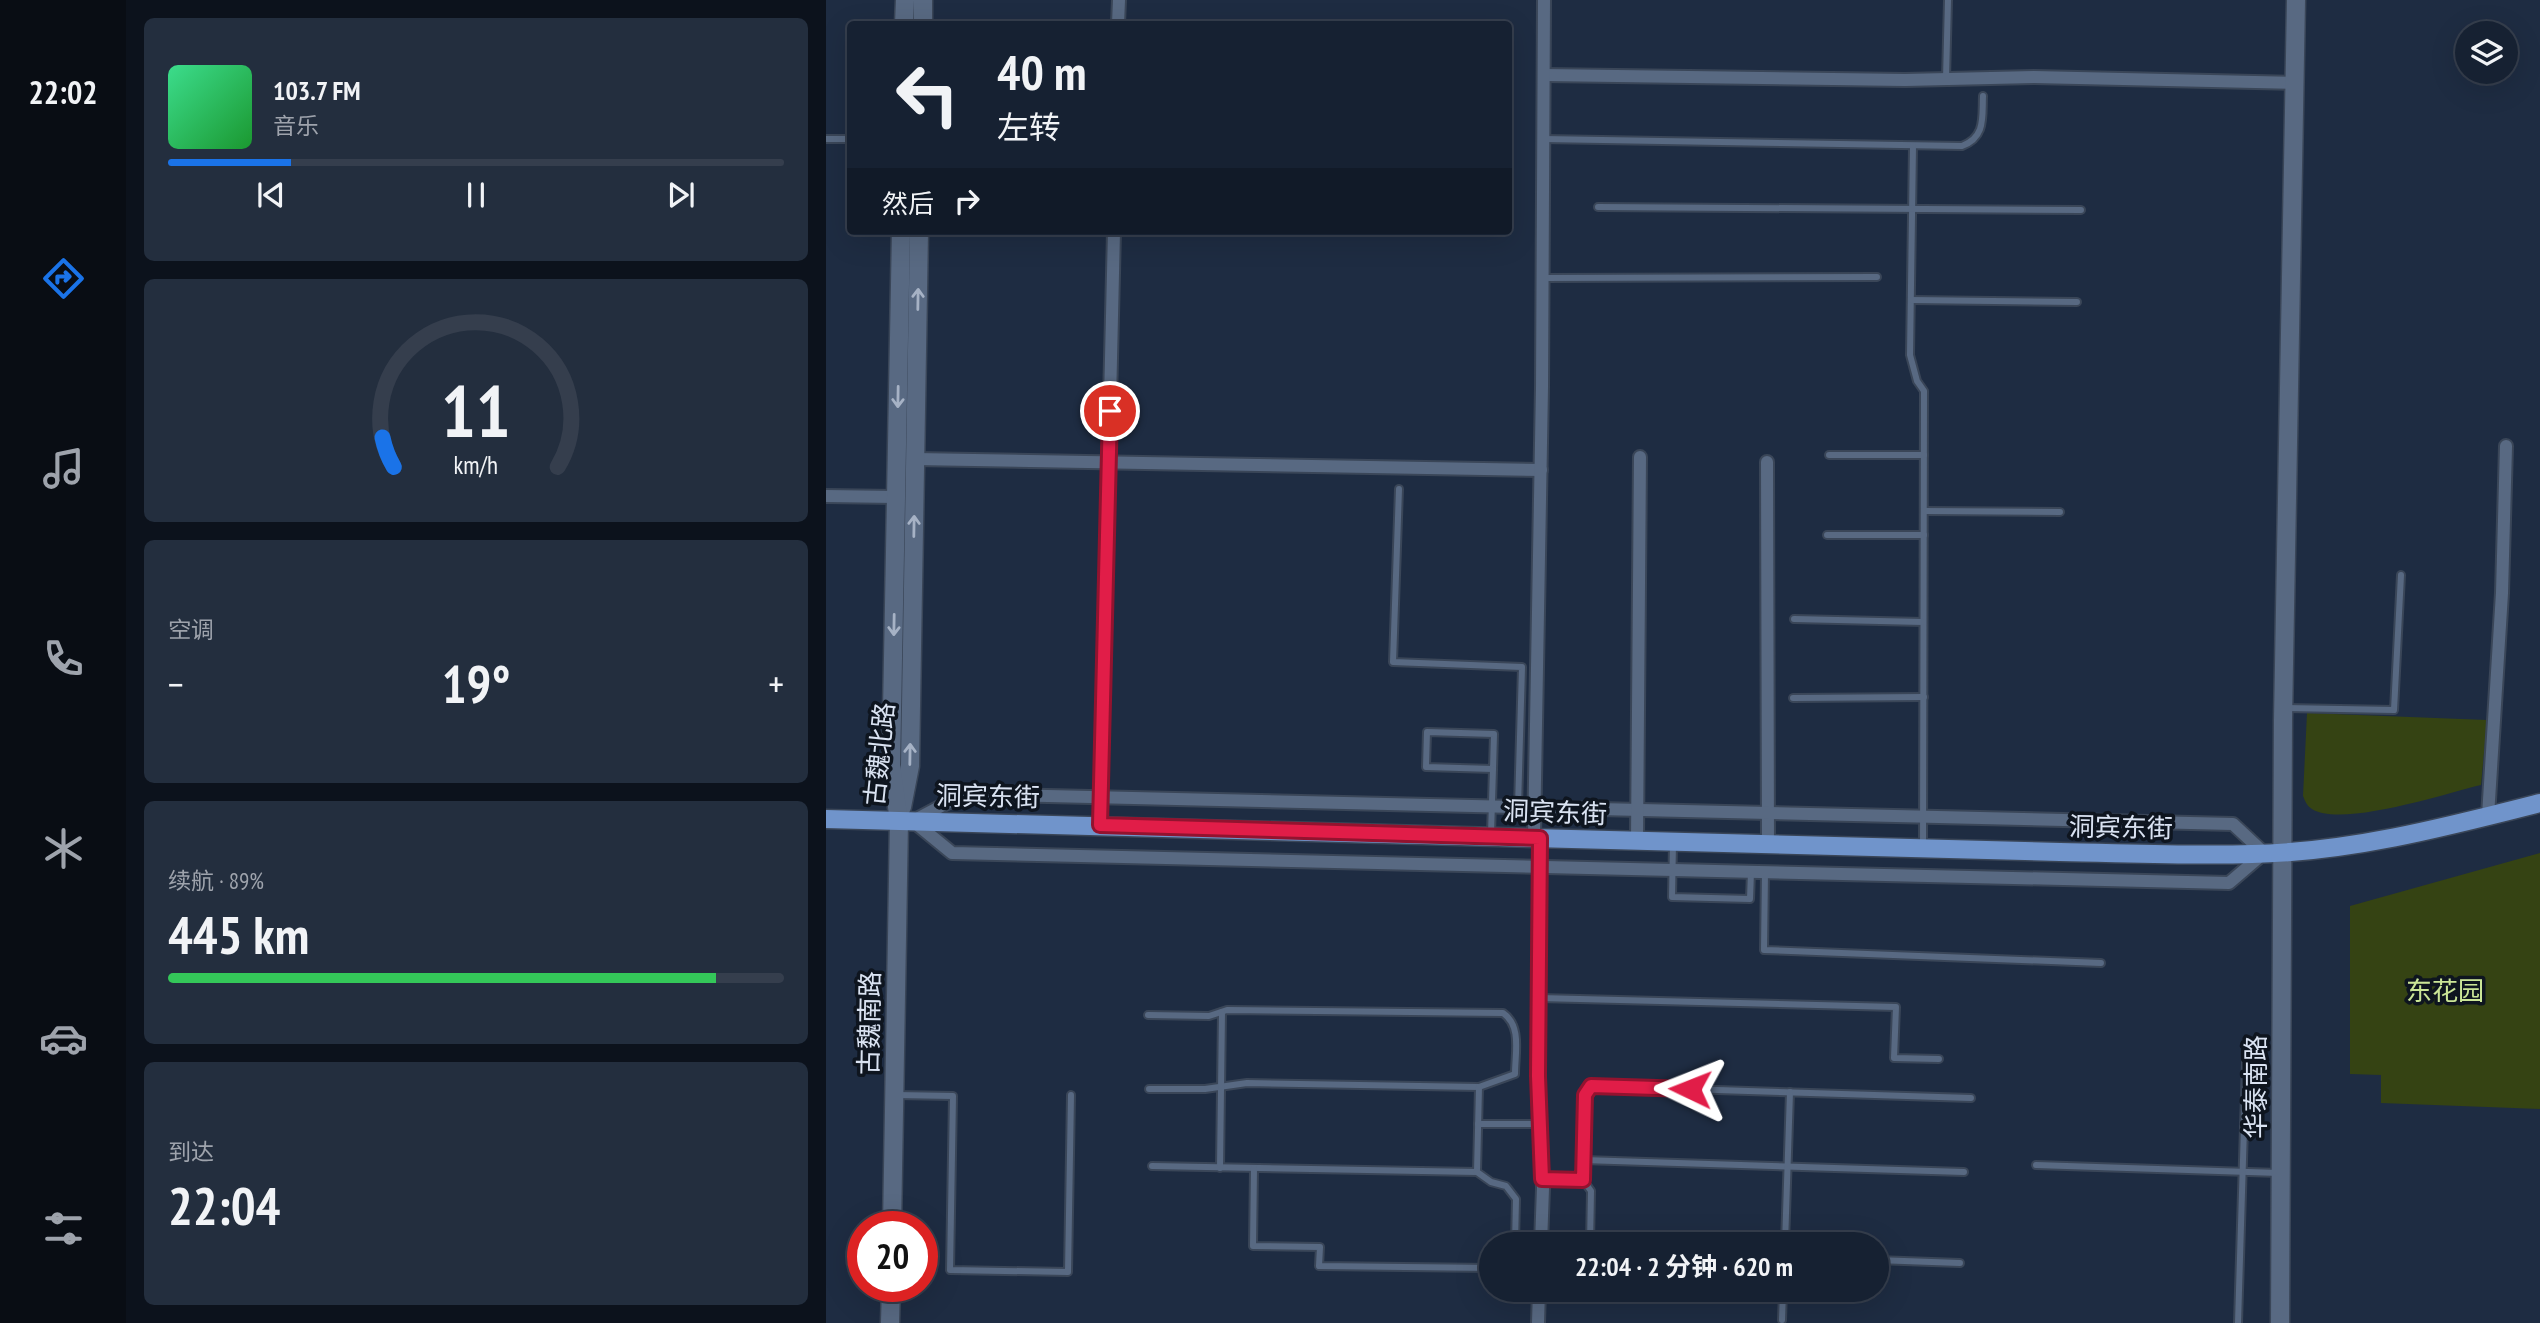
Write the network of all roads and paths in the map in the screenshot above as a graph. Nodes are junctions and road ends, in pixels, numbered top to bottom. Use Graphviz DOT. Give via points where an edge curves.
graph roads {
  1 [pos="905,0"];
  2 [pos="923,0"];
  3 [pos="1119,0"];
  4 [pos="1544,0"];
  5 [pos="1948,0"];
  6 [pos="2296,0"];
  7 [pos="904,21"];
  8 [pos="923,21"];
  9 [pos="1118,21"];
  10 [pos="1544,75"];
  11 [pos="1947,79"];
  12 [pos="2294,83"];
  13 [pos="1983,96"];
  14 [pos="826,139"];
  15 [pos="847,139"];
  16 [pos="1544,139"];
  17 [pos="1913,146"];
  18 [pos="1598,207"];
  19 [pos="1912,209"];
  20 [pos="2081,210"];
  21 [pos="901,235"];
  22 [pos="919,235"];
  23 [pos="1114,235"];
  24 [pos="1877,277"];
  25 [pos="1543,278"];
  26 [pos="1911,300"];
  27 [pos="2077,302"];
  28 [pos="2506,446"];
  29 [pos="1829,455"];
  30 [pos="1924,455"];
  31 [pos="1640,457"];
  32 [pos="915,459"];
  33 [pos="1767,461"];
  34 [pos="1108,462"];
  35 [pos="1541,470"];
  36 [pos="1399,489"];
  37 [pos="826,496"];
  38 [pos="896,496"];
  39 [pos="1924,511"];
  40 [pos="2060,512"];
  41 [pos="1827,535"];
  42 [pos="1924,535"];
  43 [pos="2401,575"];
  44 [pos="1794,620"];
  45 [pos="1923,622"];
  46 [pos="1924,697"];
  47 [pos="1793,698"];
  48 [pos="2283,708"];
  49 [pos="1493,769"];
  50 [pos="1101,797"];
  51 [pos="2540,803"];
  52 [pos="1492,806"];
  53 [pos="1518,807"];
  54 [pos="1535,807"];
  55 [pos="1637,810"];
  56 [pos="1768,813"];
  57 [pos="2488,816"];
  58 [pos="1924,817"];
  59 [pos="826,819"];
  60 [pos="906,821"];
  61 [pos="1100,825"];
  62 [pos="1490,836"];
  63 [pos="1537,838"];
  64 [pos="1637,840"];
  65 [pos="1673,841"];
  66 [pos="1768,844"];
  67 [pos="1923,848"];
  68 [pos="2273,853"];
  69 [pos="1539,867"];
  70 [pos="1673,870"];
  71 [pos="1751,872"];
  72 [pos="1765,872"];
  73 [pos="2101,962"];
  74 [pos="1539,998"];
  75 [pos="1223,1012"];
  76 [pos="1148,1015"];
  77 [pos="1939,1059"];
  78 [pos="2246,1062"];
  79 [pos="1221,1086"];
  80 [pos="1479,1087"];
  81 [pos="1149,1088"];
  82 [pos="1790,1092"];
  83 [pos="1071,1095"];
  84 [pos="894,1096"];
  85 [pos="1970,1097"];
  86 [pos="1478,1124"];
  87 [pos="1540,1124"];
  88 [pos="1583,1160"];
  89 [pos="2036,1165"];
  90 [pos="1152,1166"];
  91 [pos="1787,1166"];
  92 [pos="1220,1168"];
  93 [pos="1254,1168"];
  94 [pos="2243,1171"];
  95 [pos="1477,1172"];
  96 [pos="1965,1172"];
  97 [pos="2281,1173"];
  98 [pos="1542,1179"];
  99 [pos="1583,1180"];
  100 [pos="892,1211"];
  101 [pos="1516,1232"];
  102 [pos="1541,1232"];
  103 [pos="1590,1232"];
  104 [pos="1785,1232"];
  105 [pos="1889,1260"];
  106 [pos="1960,1263"];
  107 [pos="1479,1268"];
  108 [pos="891,1302"];
  109 [pos="1539,1302"];
  110 [pos="1783,1302"];
  111 [pos="1782,1320"];
  112 [pos="890,1323"];
  113 [pos="1538,1323"];
  114 [pos="2238,1323"];
  115 [pos="2280,1323"];
  1 -- 7 [label="main road"];
  2 -- 8 [label="main road"];
  3 -- 9 [label="street"];
  4 -- 10 [label="street"];
  5 -- 11 [label="lane"];
  6 -- 12 [label="main road, 华泰南路"];
  10 -- 11 [label="street"];
  10 -- 16 [label="street"];
  11 -- 12 [label="street"];
  12 -- 48 [label="main road, 华泰南路"];
  13 -- 17 [label="lane" via="1982,129 1972,142"];
  14 -- 15 [label="lane"];
  16 -- 17 [label="lane"];
  16 -- 25 [label="street"];
  17 -- 19 [label="lane"];
  18 -- 19 [label="lane"];
  19 -- 20 [label="lane"];
  19 -- 26 [label="lane"];
  21 -- 38 [label="main road, 古魏北路, one-way"];
  32 -- 22 [label="main road, 古魏北路, one-way"];
  23 -- 34 [label="street"];
  24 -- 25 [label="lane"];
  25 -- 35 [label="street"];
  26 -- 27 [label="lane"];
  26 -- 30 [label="lane" via="1910,355 1916,381 1924,391"];
  28 -- 57 [label="street"];
  29 -- 30 [label="lane"];
  30 -- 39 [label="lane"];
  31 -- 55 [label="street"];
  32 -- 34 [label="street"];
  60 -- 32 [label="main road, 古魏北路, one-way"];
  33 -- 56 [label="street"];
  34 -- 35 [label="street"];
  34 -- 50 [label="street"];
  35 -- 54 [label="street"];
  36 -- 53 [label="lane" via="1392,663 1522,667"];
  37 -- 38 [label="street"];
  38 -- 60 [label="main road, 古魏北路, one-way" via="891,765"];
  39 -- 40 [label="lane"];
  39 -- 42 [label="lane"];
  41 -- 42 [label="lane"];
  42 -- 45 [label="lane"];
  43 -- 48 [label="lane" via="2394,710"];
  44 -- 45 [label="lane"];
  45 -- 46 [label="lane"];
  46 -- 47 [label="lane"];
  46 -- 58 [label="lane"];
  48 -- 68 [label="main road, 华泰南路"];
  49 -- 49 [label="lane" via="1426,767 1427,732 1494,734"];
  49 -- 52 [label="lane"];
  50 -- 52 [label="street"];
  50 -- 60 [label="street" via="964,794"];
  50 -- 61 [label="street"];
  51 -- 57 [label="main road, 洞宾东街"];
  52 -- 53 [label="street"];
  52 -- 62 [label="lane"];
  53 -- 54 [label="street"];
  54 -- 55 [label="street"];
  54 -- 63 [label="street"];
  55 -- 56 [label="street"];
  55 -- 64 [label="street"];
  56 -- 58 [label="street"];
  56 -- 66 [label="street"];
  57 -- 68 [label="main road, 洞宾东街" via="2388,838"];
  58 -- 67 [label="lane"];
  58 -- 68 [label="street" via="2233,824"];
  59 -- 60 [label="main road, 洞宾东街"];
  60 -- 61 [label="main road, 洞宾东街"];
  60 -- 69 [label="street" via="952,853"];
  60 -- 84 [label="main road, 古魏南路"];
  61 -- 62 [label="main road, 洞宾东街"];
  62 -- 63 [label="main road, 洞宾东街"];
  63 -- 64 [label="main road, 洞宾东街"];
  63 -- 69 [label="street"];
  64 -- 65 [label="main road, 洞宾东街"];
  65 -- 66 [label="main road, 洞宾东街"];
  65 -- 70 [label="lane"];
  66 -- 67 [label="main road, 洞宾东街"];
  67 -- 68 [label="main road, 洞宾东街"];
  68 -- 72 [label="street" via="2230,883"];
  68 -- 97 [label="main road, 华泰南路"];
  69 -- 70 [label="street"];
  69 -- 74 [label="street"];
  70 -- 71 [label="street"];
  70 -- 71 [label="lane" via="1672,897 1750,899"];
  71 -- 72 [label="street"];
  72 -- 73 [label="lane" via="1764,950"];
  74 -- 77 [label="lane" via="1896,1007 1894,1058"];
  74 -- 87 [label="street"];
  75 -- 76 [label="lane"];
  75 -- 79 [label="lane"];
  75 -- 80 [label="lane" via="1503,1013 1515,1027 1515,1074"];
  78 -- 94 [label="lane"];
  79 -- 80 [label="lane"];
  79 -- 81 [label="lane"];
  79 -- 92 [label="lane"];
  80 -- 86 [label="lane"];
  82 -- 85 [label="lane"];
  82 -- 88 [label="lane" via="1591,1086 1585,1095"];
  82 -- 91 [label="lane"];
  83 -- 84 [label="lane" via="1068,1272 950,1270 953,1096"];
  84 -- 100 [label="main road, 古魏南路"];
  86 -- 87 [label="lane"];
  86 -- 95 [label="lane"];
  87 -- 98 [label="street"];
  88 -- 91 [label="lane"];
  88 -- 99 [label="lane"];
  89 -- 94 [label="lane"];
  90 -- 92 [label="lane"];
  91 -- 96 [label="lane"];
  91 -- 104 [label="lane"];
  92 -- 93 [label="lane"];
  93 -- 95 [label="lane"];
  93 -- 107 [label="lane" via="1253,1246 1320,1247 1319,1266"];
  94 -- 97 [label="lane"];
  94 -- 114 [label="lane"];
  95 -- 101 [label="lane" via="1514,1194"];
  97 -- 115 [label="main road, 华泰南路"];
  98 -- 99 [label="lane"];
  98 -- 102 [label="street"];
  99 -- 103 [label="lane" via="1591,1191"];
  105 -- 106 [label="lane"];
  108 -- 112 [label="main road"];
  109 -- 113 [label="street"];
  110 -- 111 [label="lane"];
}
